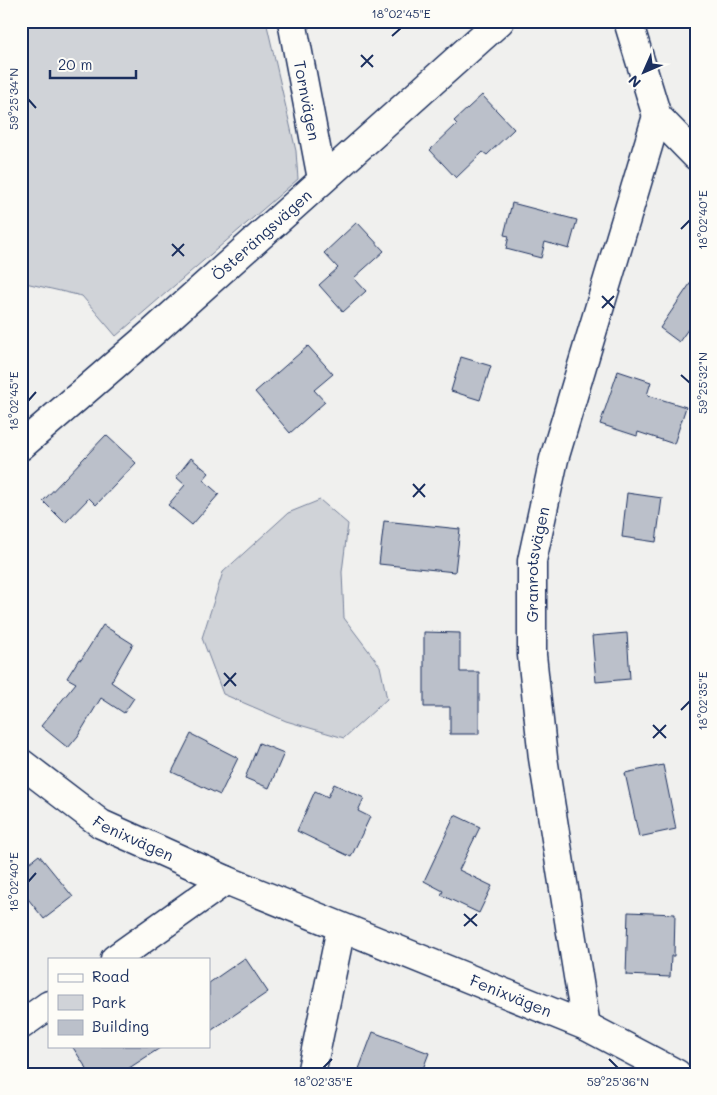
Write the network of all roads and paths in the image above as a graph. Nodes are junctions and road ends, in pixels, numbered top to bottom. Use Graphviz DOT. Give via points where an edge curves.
graph roads {
  1 [pos="292,21"];
  2 [pos="500,21"];
  3 [pos="628,21"];
  4 [pos="657,116"];
  5 [pos="696,156"];
  6 [pos="322,179"];
  7 [pos="21,446"];
  8 [pos="21,764"];
  9 [pos="226,880"];
  10 [pos="341,928"];
  11 [pos="116,958"];
  12 [pos="48,1006"];
  13 [pos="21,1025"];
  14 [pos="586,1026"];
  15 [pos="311,1074"];
  16 [pos="677,1074"];
  1 -- 6 [label="street, Tornvägen"];
  2 -- 6 [label="street, Österängsvägen"];
  3 -- 4 [label="street"];
  4 -- 5 [label="street"];
  4 -- 14 [label="street, Granrotsvägen" via="554,459 532,562 532,654 543,758"];
  6 -- 7 [label="street, Österängsvägen"];
  8 -- 9 [label="street, Fenixvägen" via="101,824"];
  9 -- 10 [label="street, Fenixvägen"];
  9 -- 11 [label="street"];
  10 -- 14 [label="street, Fenixvägen"];
  10 -- 15 [label="street"];
  12 -- 13 [label="street"];
  14 -- 16 [label="street, Fenixvägen"];
}
